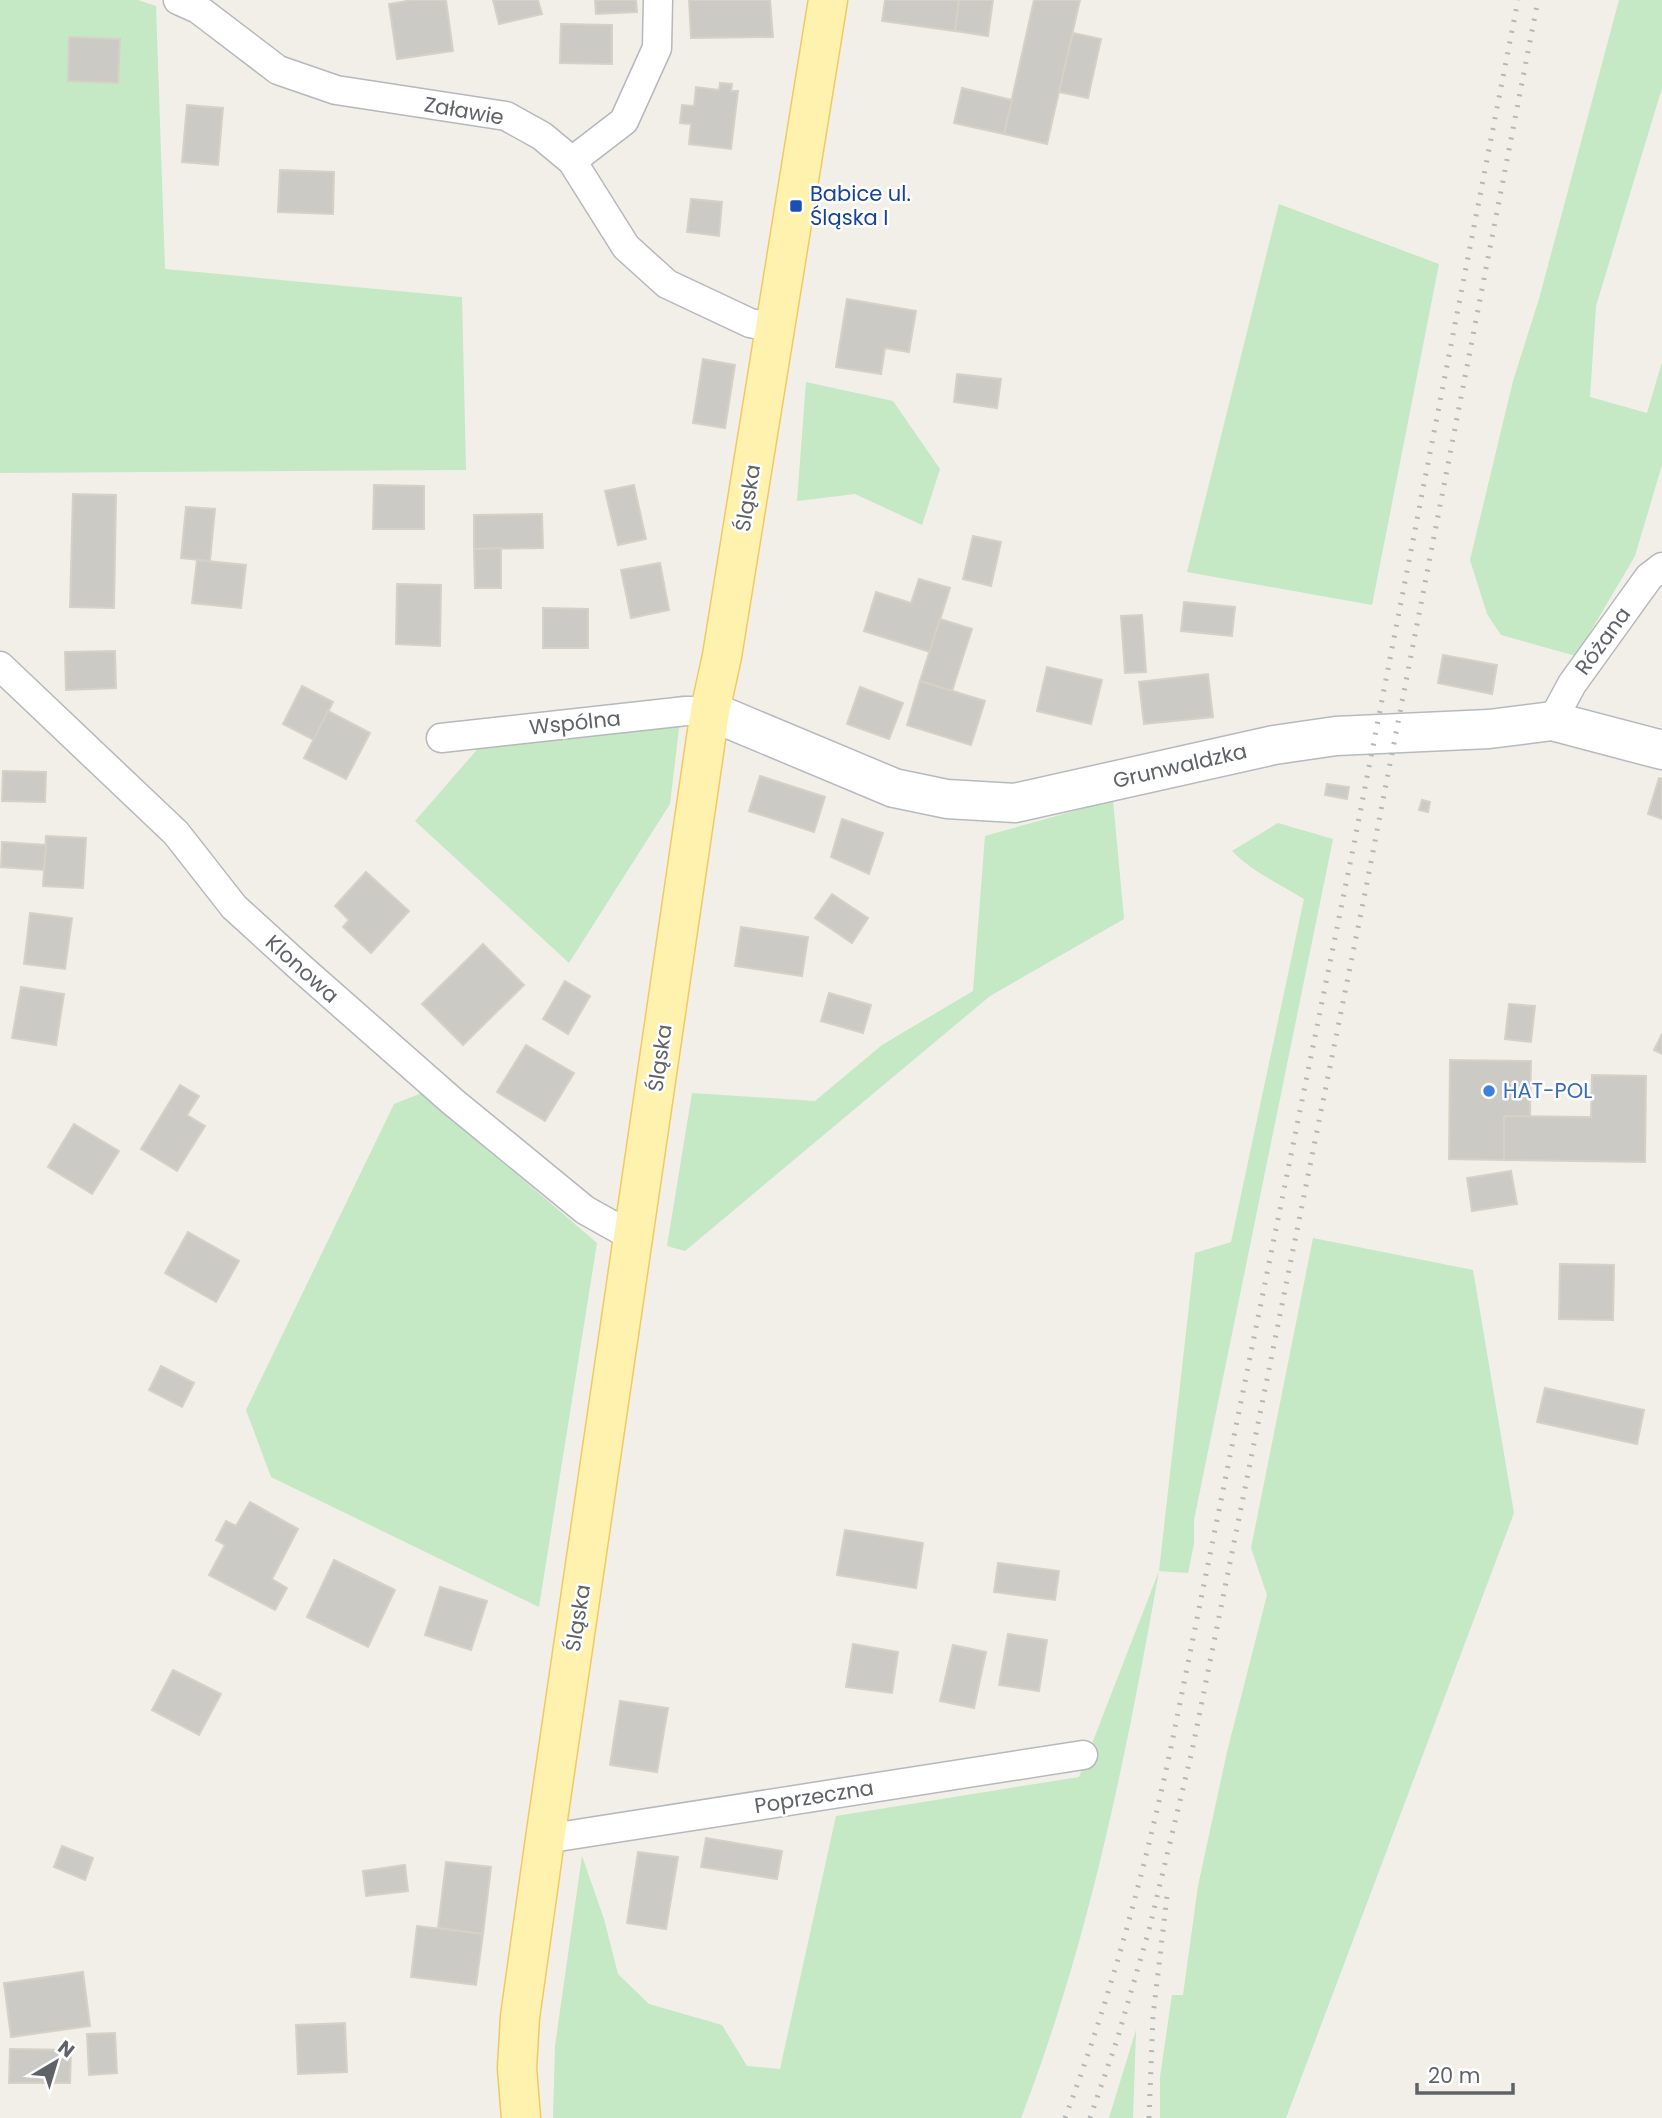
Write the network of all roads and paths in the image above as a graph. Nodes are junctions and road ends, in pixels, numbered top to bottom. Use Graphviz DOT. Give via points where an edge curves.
graph roads {
  1 [pos="178,0"];
  2 [pos="658,0"];
  3 [pos="828,0"];
  4 [pos="572,161"];
  5 [pos="776,328"];
  6 [pos="1662,567"];
  7 [pos="0,666"];
  8 [pos="710,712"];
  9 [pos="1552,721"];
  10 [pos="441,738"];
  11 [pos="1662,750"];
  12 [pos="635,1238"];
  13 [pos="1083,1755"];
  14 [pos="545,1839"];
  15 [pos="521,2118"];
  1 -- 4 [label="street, Załawie" via="198,9 278,70 336,90 506,116 542,136"];
  2 -- 4 [label="street" via="657,48 624,121"];
  3 -- 5 [label="main road, Śląska"];
  4 -- 5 [label="street, Załawie" via="626,247 667,284 750,323"];
  5 -- 8 [label="main road, Śląska"];
  6 -- 9 [label="street, Różana" via="1649,577 1572,684"];
  7 -- 12 [label="street, Klonowa" via="176,833 234,907 301,968 585,1210"];
  8 -- 9 [label="street, Grunwaldzka" via="894,788 947,799 1015,803 1274,745 1336,736 1489,729"];
  8 -- 10 [label="street, Wspólna"];
  8 -- 12 [label="main road, Śląska"];
  9 -- 11 [label="street, Grunwaldzka"];
  12 -- 14 [label="main road, Śląska"];
  13 -- 14 [label="street, Poprzeczna"];
  14 -- 15 [label="main road, Śląska" via="520,2017 517,2068"];
}
